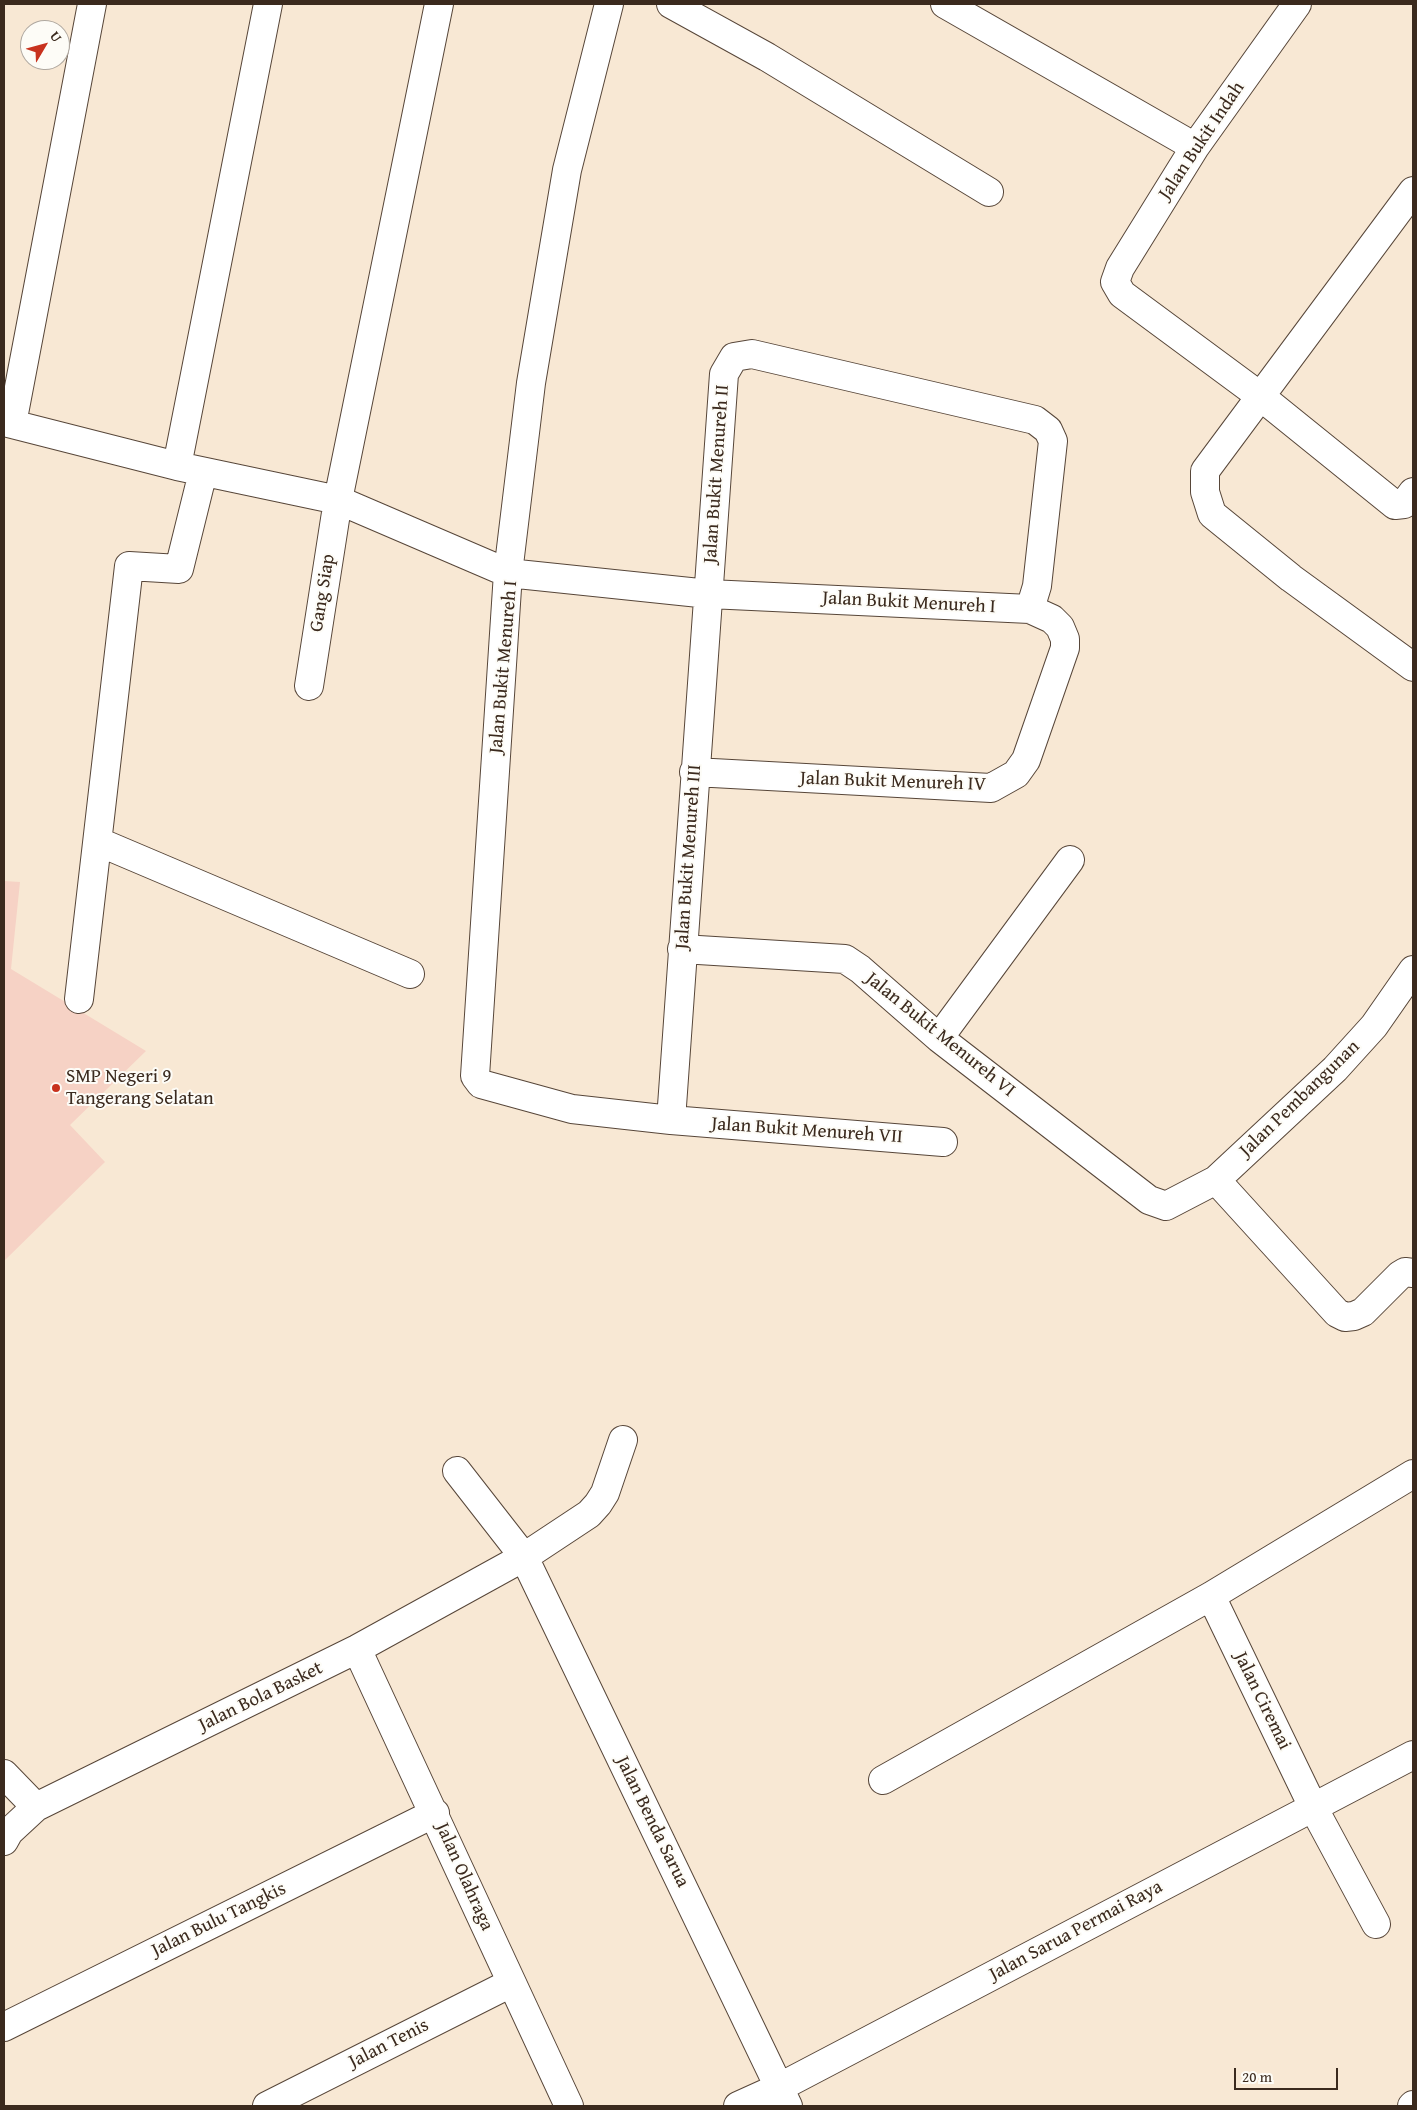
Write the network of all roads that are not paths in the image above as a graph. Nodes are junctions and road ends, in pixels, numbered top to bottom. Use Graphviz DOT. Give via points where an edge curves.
graph roads {
  1 [pos="92,4"];
  2 [pos="268,4"];
  3 [pos="439,4"];
  4 [pos="609,4"];
  5 [pos="671,4"];
  6 [pos="945,4"];
  7 [pos="1297,4"];
  8 [pos="1195,148"];
  9 [pos="989,192"];
  10 [pos="1413,192"];
  11 [pos="1260,396"];
  12 [pos="8,423"];
  13 [pos="190,469"];
  14 [pos="1413,492"];
  15 [pos="338,500"];
  16 [pos="508,573"];
  17 [pos="710,594"];
  18 [pos="1030,609"];
  19 [pos="1413,667"];
  20 [pos="309,686"];
  21 [pos="694,772"];
  22 [pos="99,842"];
  23 [pos="1070,860"];
  24 [pos="682,949"];
  25 [pos="1413,970"];
  26 [pos="410,974"];
  27 [pos="80,999"];
  28 [pos="939,1038"];
  29 [pos="671,1120"];
  30 [pos="943,1142"];
  31 [pos="1216,1180"];
  32 [pos="1166,1206"];
  33 [pos="1413,1273"];
  34 [pos="623,1440"];
  35 [pos="457,1471"];
  36 [pos="1413,1474"];
  37 [pos="524,1557"];
  38 [pos="1210,1596"];
  39 [pos="357,1649"];
  40 [pos="1413,1755"];
  41 [pos="4,1774"];
  42 [pos="883,1780"];
  43 [pos="36,1807"];
  44 [pos="1313,1807"];
  45 [pos="435,1813"];
  46 [pos="4,1841"];
  47 [pos="1376,1924"];
  48 [pos="511,1982"];
  49 [pos="4,2027"];
  50 [pos="784,2096"];
  51 [pos="267,2106"];
  52 [pos="570,2106"];
  53 [pos="738,2106"];
  1 -- 12 [label="street"];
  2 -- 13 [label="street"];
  3 -- 15 [label="street, Gang Siap"];
  4 -- 16 [label="street" via="566,170 531,383"];
  5 -- 9 [label="street" via="767,57"];
  6 -- 8 [label="street"];
  7 -- 8 [label="street, Jalan Bukit Indah"];
  8 -- 11 [label="street, Jalan Bukit Indah" via="1120,268 1115,282 1122,294"];
  10 -- 11 [label="street"];
  11 -- 14 [label="street" via="1395,505 1404,504"];
  11 -- 19 [label="street" via="1205,470 1205,492 1212,514 1291,578"];
  12 -- 13 [label="street"];
  13 -- 15 [label="street"];
  13 -- 22 [label="street" via="179,568 129,566"];
  15 -- 16 [label="street"];
  15 -- 20 [label="street, Gang Siap"];
  16 -- 17 [label="street, Jalan Bukit Menureh I"];
  16 -- 29 [label="street, Jalan Bukit Menureh I" via="475,1076 481,1084 572,1109"];
  17 -- 18 [label="street, Jalan Bukit Menureh I"];
  17 -- 18 [label="street, Jalan Bukit Menureh II" via="724,374 734,357 752,354 1035,420 1048,430 1052,441 1037,586"];
  17 -- 21 [label="street, Jalan Bukit Menureh III"];
  18 -- 21 [label="street, Jalan Bukit Menureh IV" via="1060,627 1065,648 1026,760 1016,774 1004,782 991,788"];
  21 -- 24 [label="street, Jalan Bukit Menureh III"];
  22 -- 26 [label="street"];
  22 -- 27 [label="street"];
  23 -- 28 [label="street"];
  24 -- 28 [label="street, Jalan Bukit Menureh VI" via="845,958"];
  24 -- 29 [label="street, Jalan Bukit Menureh III"];
  25 -- 31 [label="street, Jalan Pembangunan" via="1374,1026 1335,1069"];
  28 -- 32 [label="street, Jalan Bukit Menureh VI" via="1148,1200"];
  29 -- 30 [label="street, Jalan Bukit Menureh VII"];
  31 -- 32 [label="street, Jalan Pembangunan"];
  31 -- 33 [label="street" via="1345,1317 1363,1312 1400,1275"];
  34 -- 37 [label="street, Jalan Bola Basket" via="606,1493 598,1504 589,1514"];
  35 -- 37 [label="street, Jalan Benda Sarua"];
  36 -- 38 [label="street"];
  37 -- 39 [label="street, Jalan Bola Basket"];
  37 -- 50 [label="street, Jalan Benda Sarua"];
  38 -- 42 [label="street"];
  38 -- 44 [label="street, Jalan Ciremai"];
  39 -- 43 [label="street, Jalan Bola Basket"];
  39 -- 45 [label="street, Jalan Olahraga"];
  40 -- 44 [label="street, Jalan Sarua Permai Raya"];
  41 -- 43 [label="street"];
  43 -- 46 [label="street, Jalan Bola Basket" via="9,1832"];
  44 -- 47 [label="street, Jalan Ciremai"];
  44 -- 50 [label="street, Jalan Sarua Permai Raya"];
  45 -- 48 [label="street, Jalan Olahraga"];
  45 -- 49 [label="street, Jalan Bulu Tangkis"];
  48 -- 51 [label="street, Jalan Tenis"];
  48 -- 52 [label="street, Jalan Olahraga"];
  50 -- 53 [label="street, Jalan Sarua Permai Raya"];
}
